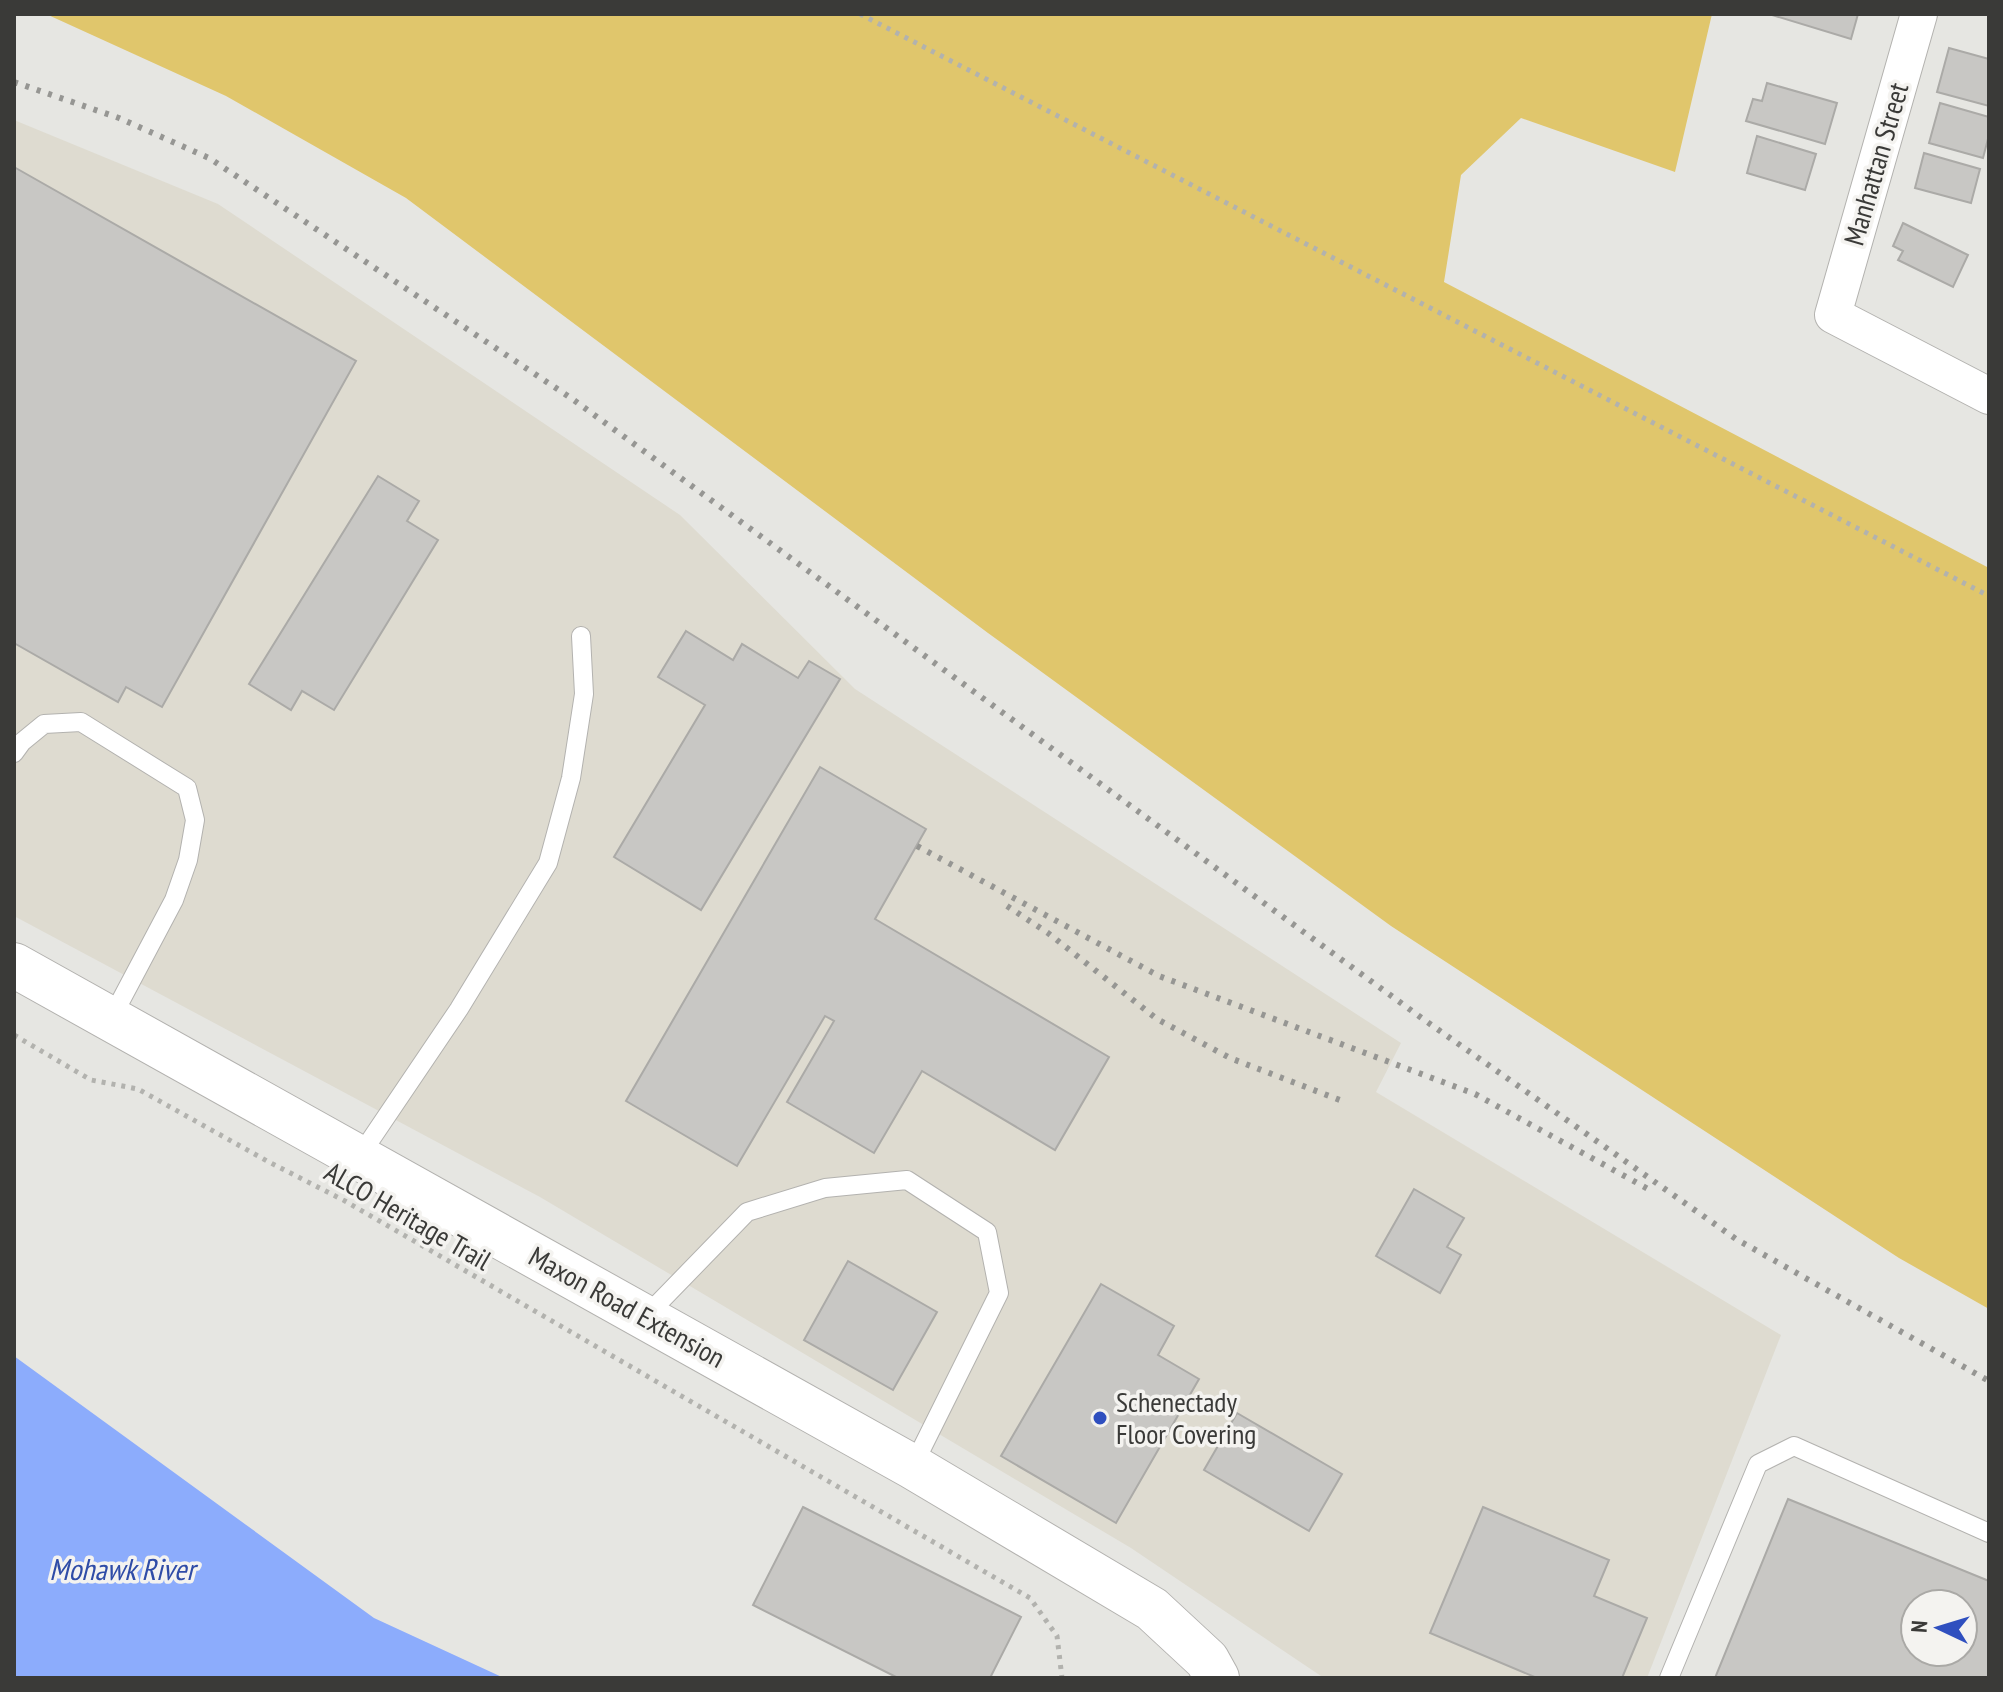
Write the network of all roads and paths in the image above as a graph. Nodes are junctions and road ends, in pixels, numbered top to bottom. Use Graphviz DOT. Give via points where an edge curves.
graph roads {
  1 [pos="860,14"];
  2 [pos="1919,14"];
  3 [pos="1989,396"];
  4 [pos="1989,596"];
  5 [pos="581,636"];
  6 [pos="14,753"];
  7 [pos="14,965"];
  8 [pos="111,1019"];
  9 [pos="14,1035"];
  10 [pos="359,1157"];
  11 [pos="645,1317"];
  12 [pos="913,1467"];
  13 [pos="1989,1533"];
  14 [pos="1062,1678"];
  15 [pos="1217,1678"];
  16 [pos="1669,1678"];
  1 -- 4 [label="path"];
  2 -- 3 [label="street, Manhattan Street" via="1833,315"];
  5 -- 10 [label="lane" via="584,694 571,778 548,863 459,1009"];
  6 -- 8 [label="lane" via="44,724 81,722 187,788 195,820 188,860 174,900"];
  7 -- 8 [label="street, Maxon Road Extension"];
  8 -- 10 [label="street, Maxon Road Extension"];
  9 -- 14 [label="path, ALCO Heritage Trail" via="91,1080 138,1089 345,1201 1030,1598 1057,1636"];
  10 -- 11 [label="street, Maxon Road Extension"];
  11 -- 12 [label="street, Maxon Road Extension"];
  11 -- 12 [label="lane" via="747,1212 825,1188 907,1180 987,1232 999,1293"];
  12 -- 15 [label="street, Maxon Road Extension" via="1152,1609 1207,1660"];
  13 -- 16 [label="lane" via="1794,1446 1758,1464"];
}
